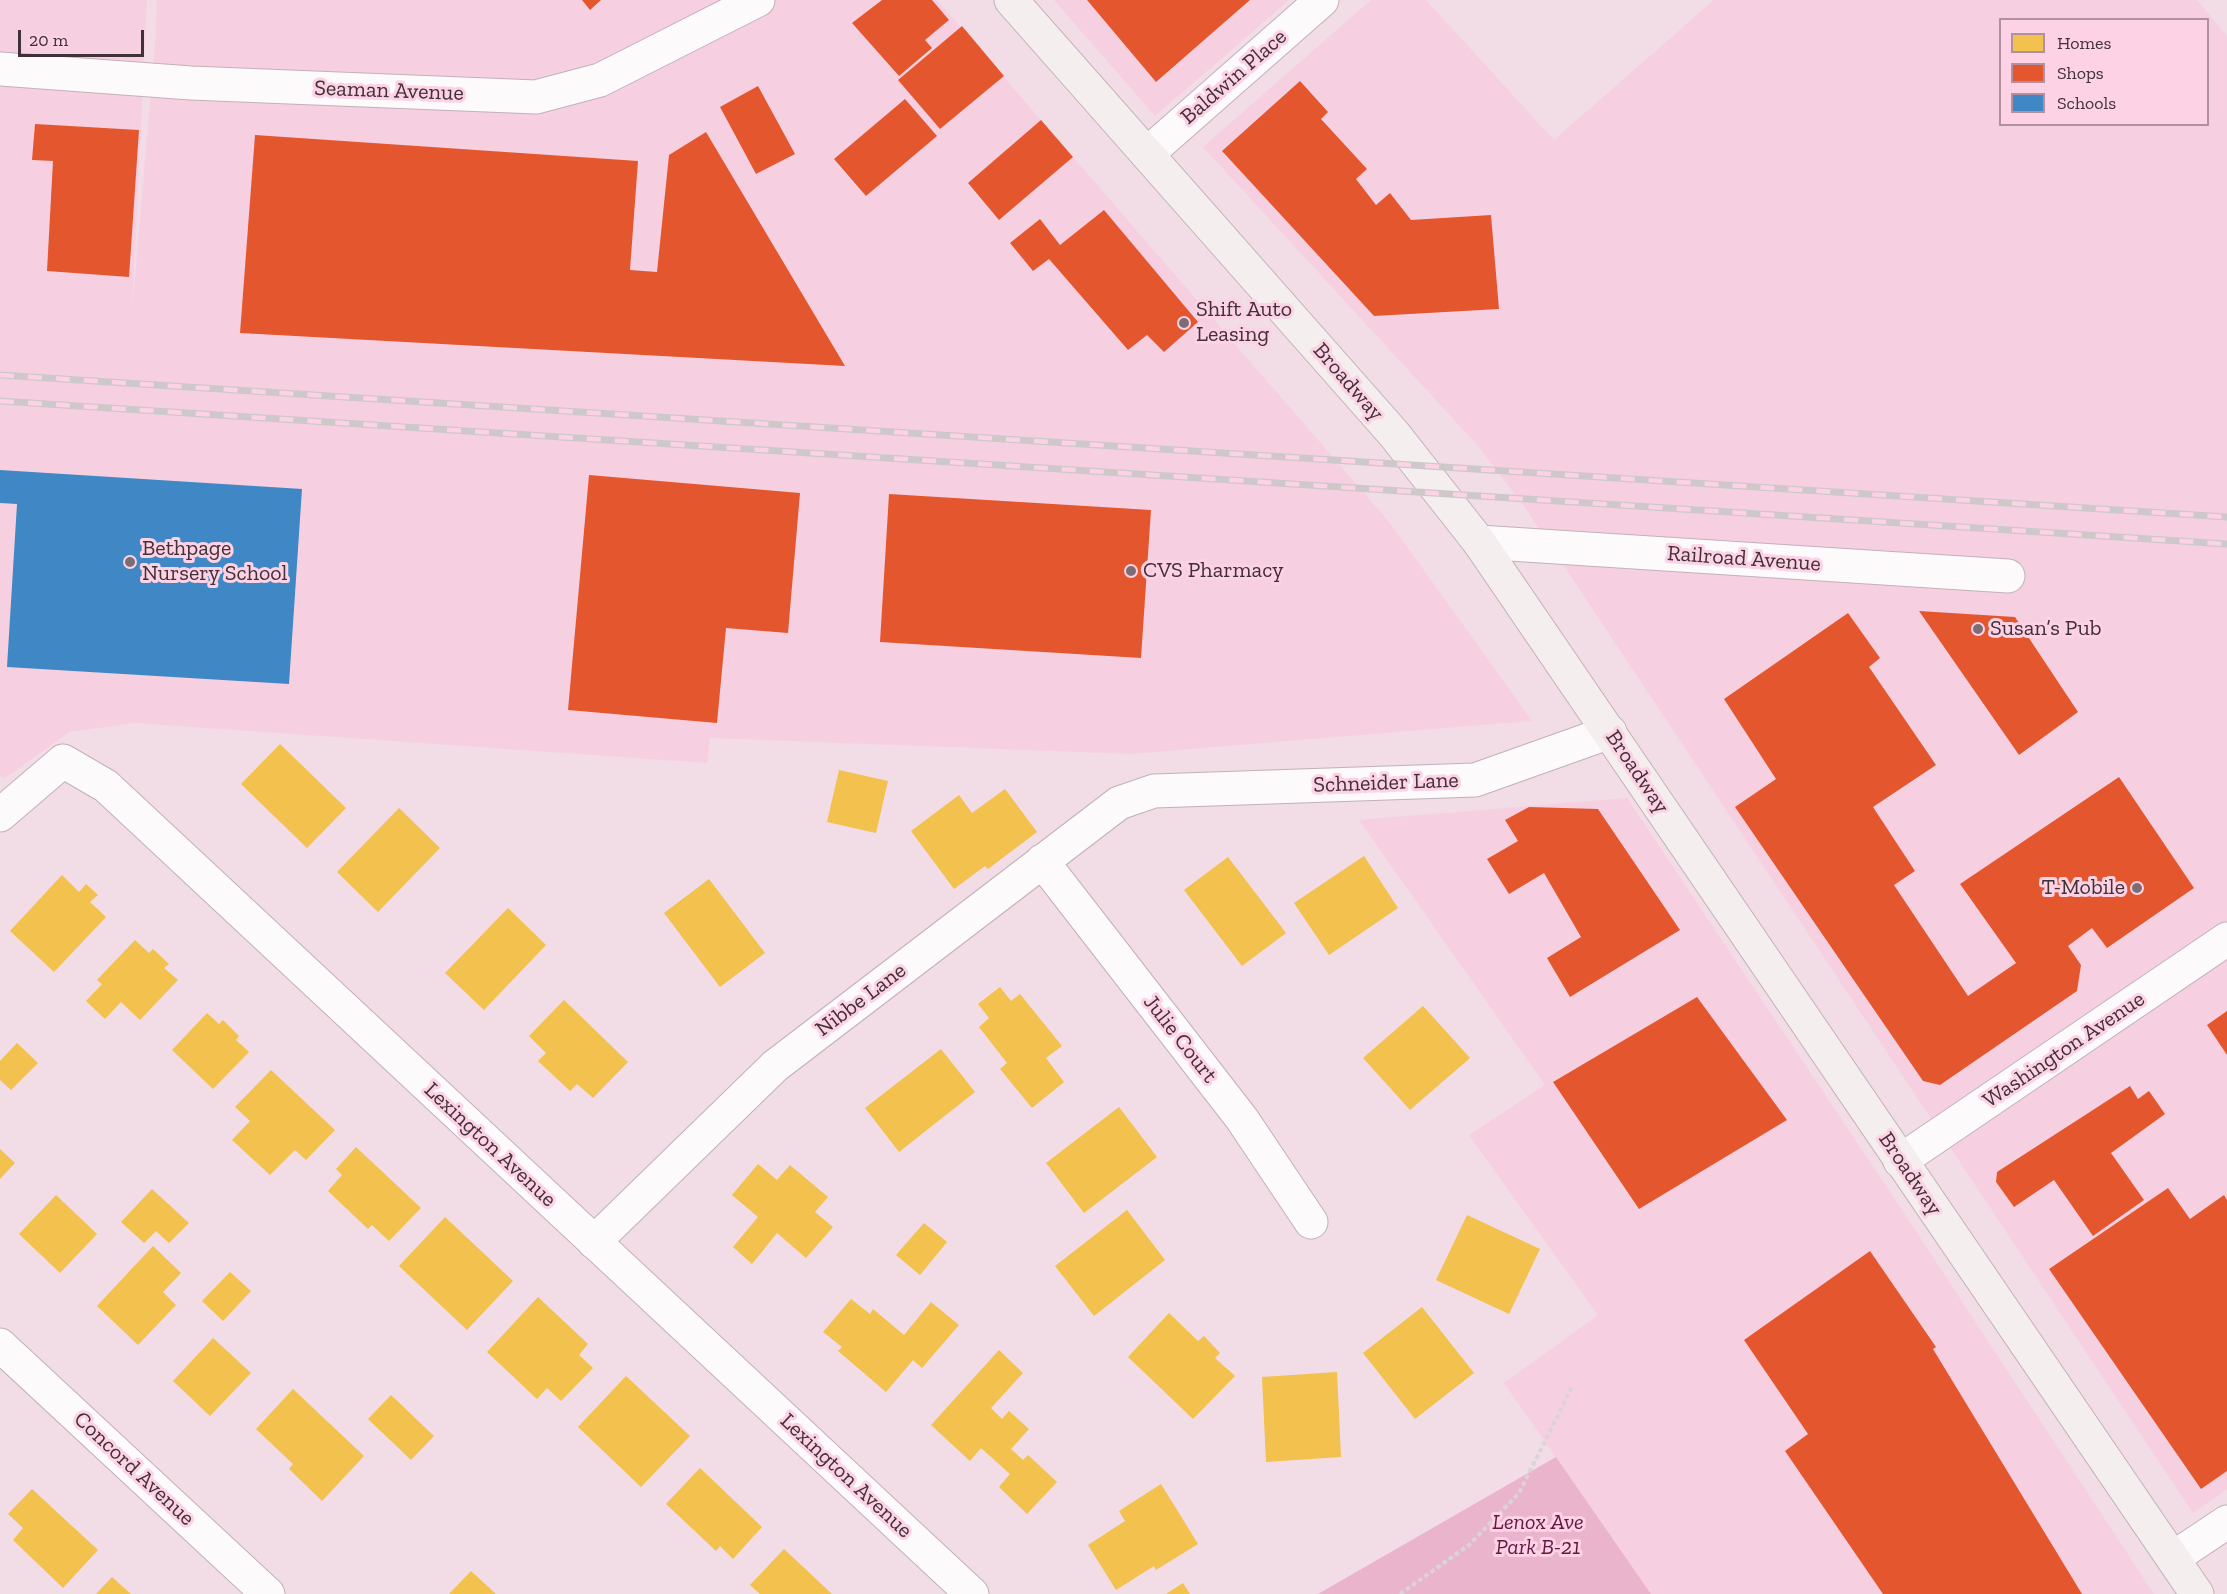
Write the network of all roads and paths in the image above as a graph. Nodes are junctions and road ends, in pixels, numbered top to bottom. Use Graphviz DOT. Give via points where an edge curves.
graph roads {
  1 [pos="758,0"];
  2 [pos="1011,0"];
  3 [pos="1322,0"];
  4 [pos="0,69"];
  5 [pos="1147,154"];
  6 [pos="1479,542"];
  7 [pos="2008,576"];
  8 [pos="1610,732"];
  9 [pos="1154,791"];
  10 [pos="0,814"];
  11 [pos="1042,861"];
  12 [pos="2227,939"];
  13 [pos="1900,1161"];
  14 [pos="1311,1222"];
  15 [pos="594,1242"];
  16 [pos="0,1345"];
  17 [pos="1573,1384"];
  18 [pos="2227,1522"];
  19 [pos="2173,1558"];
  20 [pos="268,1594"];
  21 [pos="972,1594"];
  22 [pos="1400,1594"];
  23 [pos="2197,1594"];
  1 -- 4 [label="street, Seaman Avenue" via="600,80 536,97 191,83"];
  2 -- 5 [label="main road, Broadway"];
  3 -- 5 [label="street, Baldwin Place"];
  5 -- 6 [label="main road, Broadway" via="1394,435"];
  6 -- 7 [label="street, Railroad Avenue"];
  6 -- 8 [label="main road, Broadway"];
  8 -- 9 [label="street, Schneider Lane" via="1475,780"];
  8 -- 13 [label="main road, Broadway"];
  9 -- 11 [label="street, Nibbe Lane" via="1119,802"];
  10 -- 15 [label="street, Lexington Avenue" via="63,760 106,786"];
  11 -- 14 [label="street, Julie Court" via="1242,1119"];
  11 -- 15 [label="street, Nibbe Lane" via="775,1066"];
  12 -- 13 [label="street, Washington Avenue"];
  13 -- 19 [label="main road, Broadway"];
  15 -- 21 [label="street, Lexington Avenue"];
  16 -- 20 [label="street, Concord Avenue"];
  17 -- 22 [label="path" via="1519,1493 1469,1545"];
  18 -- 19 [label="street"];
  19 -- 23 [label="main road, Broadway"];
}
